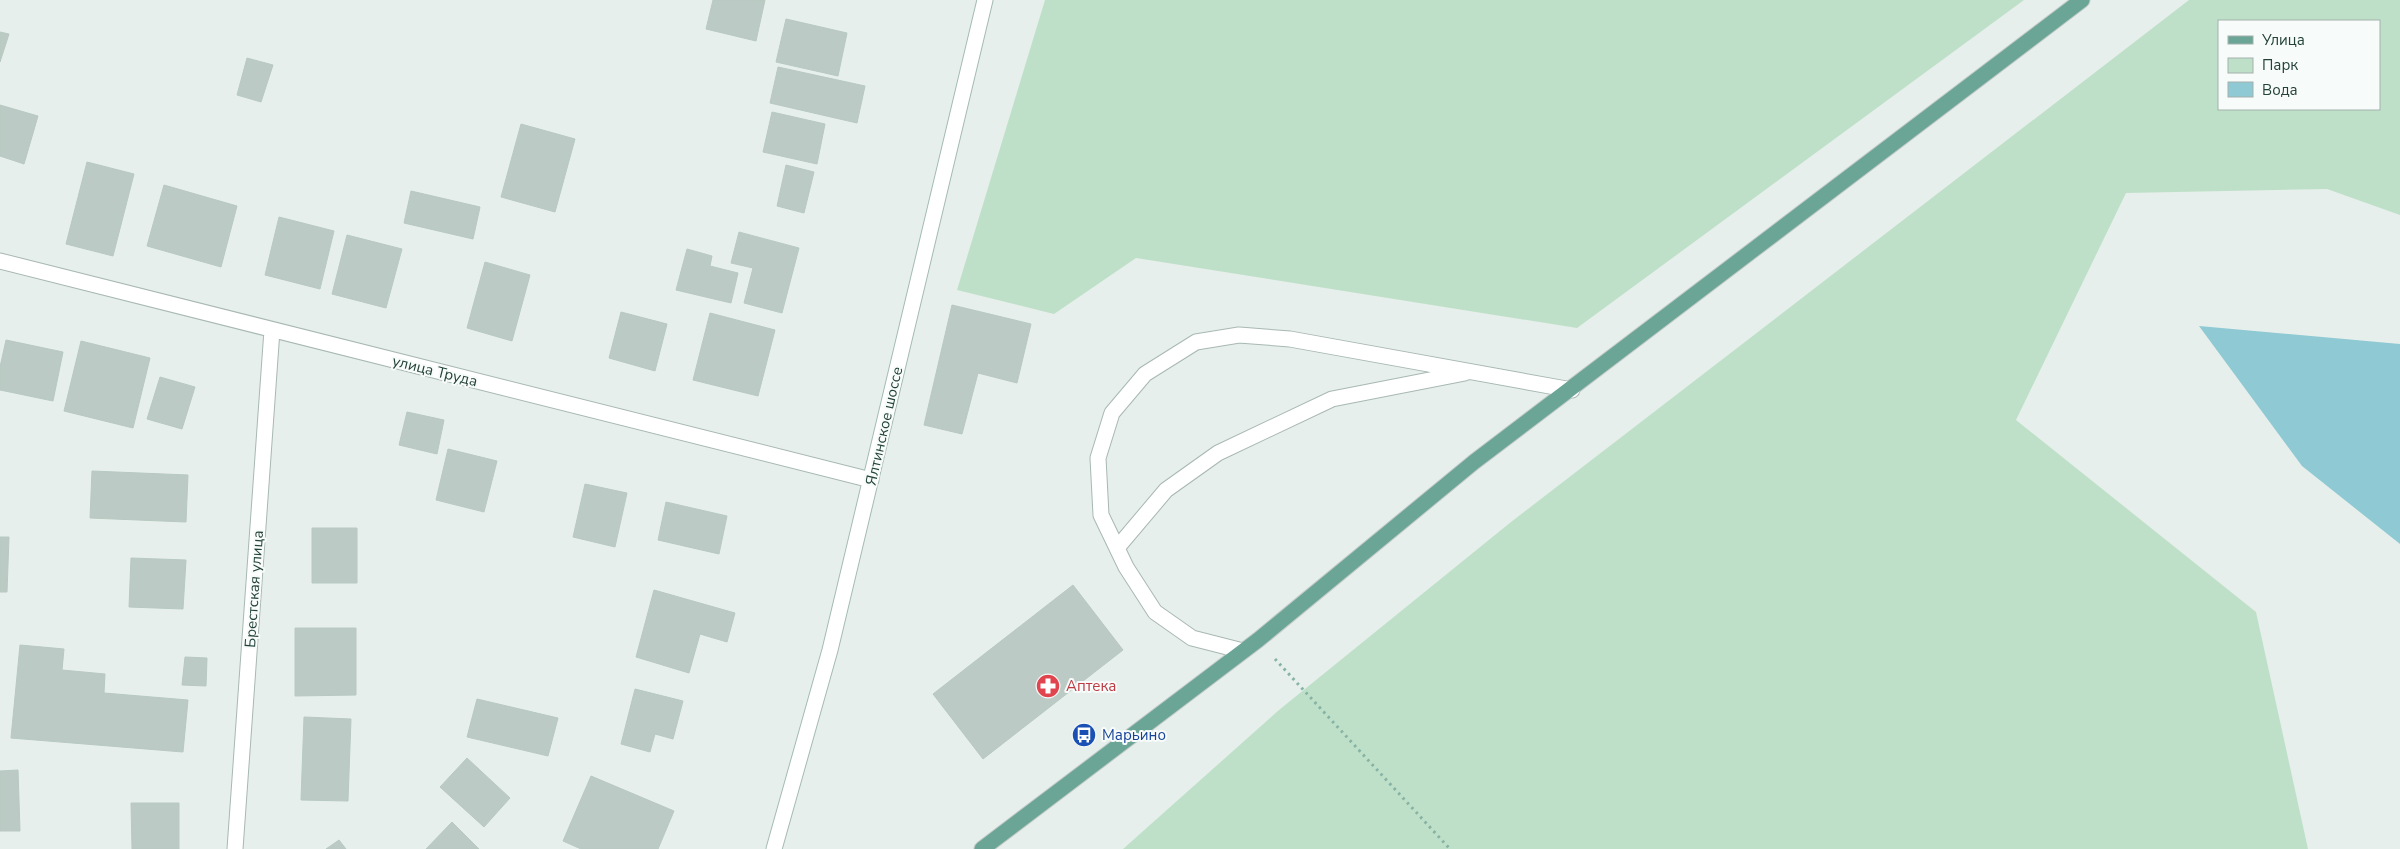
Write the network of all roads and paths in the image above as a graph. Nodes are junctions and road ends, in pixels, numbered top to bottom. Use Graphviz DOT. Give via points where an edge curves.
graph roads {
  1 [pos="985,0"];
  2 [pos="2082,0"];
  3 [pos="0,261"];
  4 [pos="272,330"];
  5 [pos="1474,372"];
  6 [pos="1572,390"];
  7 [pos="871,480"];
  8 [pos="1116,548"];
  9 [pos="1258,640"];
  10 [pos="1243,651"];
  11 [pos="235,849"];
  12 [pos="774,849"];
  13 [pos="982,849"];
  14 [pos="1450,849"];
  1 -- 7 [label="street, Ялтинское шоссе"];
  2 -- 6 [label="main road"];
  3 -- 4 [label="street, улица Труда"];
  4 -- 7 [label="street, улица Труда"];
  4 -- 11 [label="street, Брестская улица"];
  5 -- 6 [label="street"];
  5 -- 8 [label="street" via="1332,398 1218,454 1166,490"];
  5 -- 8 [label="street" via="1290,339 1239,335 1196,342 1145,374 1112,413 1098,458 1101,514"];
  6 -- 9 [label="main road" via="1474,462"];
  7 -- 12 [label="street, Ялтинское шоссе" via="830,650"];
  8 -- 10 [label="street" via="1155,612 1192,638"];
  9 -- 10 [label="main road"];
  9 -- 14 [label="path"];
  10 -- 13 [label="main road"];
}
